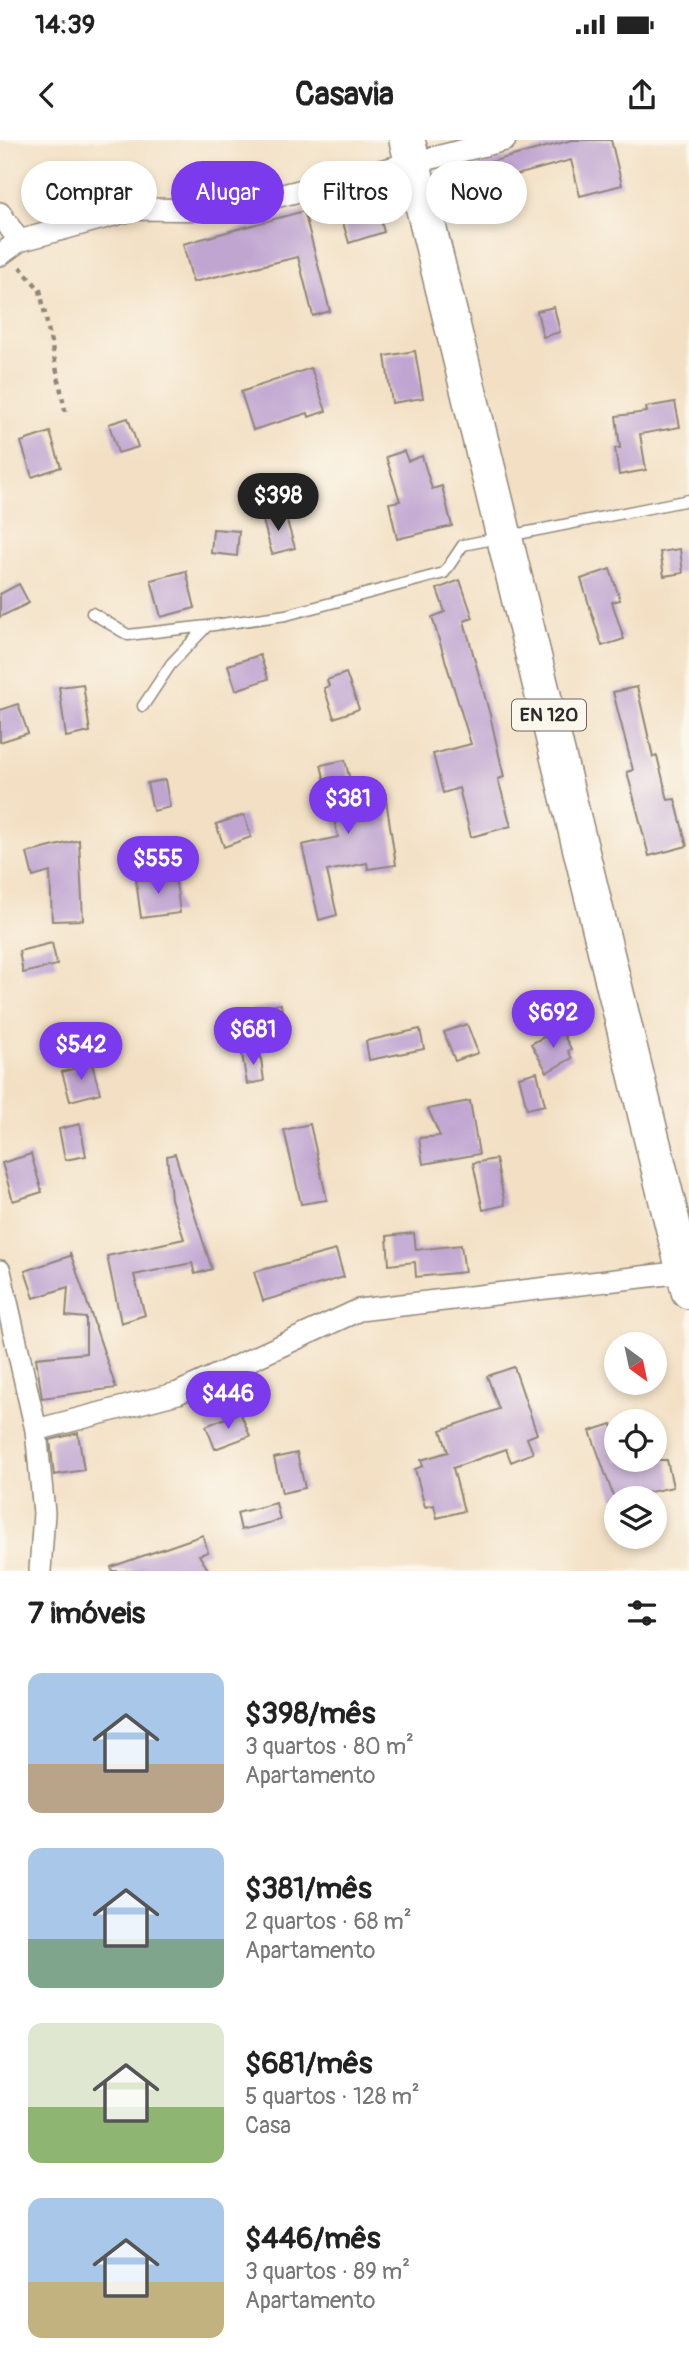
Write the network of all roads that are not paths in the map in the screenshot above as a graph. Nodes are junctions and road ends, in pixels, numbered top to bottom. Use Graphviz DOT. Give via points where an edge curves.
graph roads {
  1 [pos="505,140"];
  2 [pos="409,150"];
  3 [pos="0,213"];
  4 [pos="8,249"];
  5 [pos="689,500"];
  6 [pos="506,536"];
  7 [pos="92,613"];
  8 [pos="207,626"];
  9 [pos="144,706"];
  10 [pos="0,1271"];
  11 [pos="687,1281"];
  12 [pos="36,1430"];
  13 [pos="40,1571"];
  1 -- 2 [label="street"];
  2 -- 4 [label="street" via="222,210 136,209"];
  2 -- 6 [label="main road, EN 120"];
  3 -- 4 [label="street"];
  5 -- 6 [label="lane"];
  6 -- 8 [label="lane" via="463,545 444,573 286,615"];
  6 -- 11 [label="main road, EN 120"];
  7 -- 8 [label="lane" via="128,635"];
  8 -- 9 [label="lane" via="171,664"];
  10 -- 12 [label="street"];
  11 -- 12 [label="street" via="359,1310 178,1393"];
  12 -- 13 [label="street" via="44,1513"];
}
